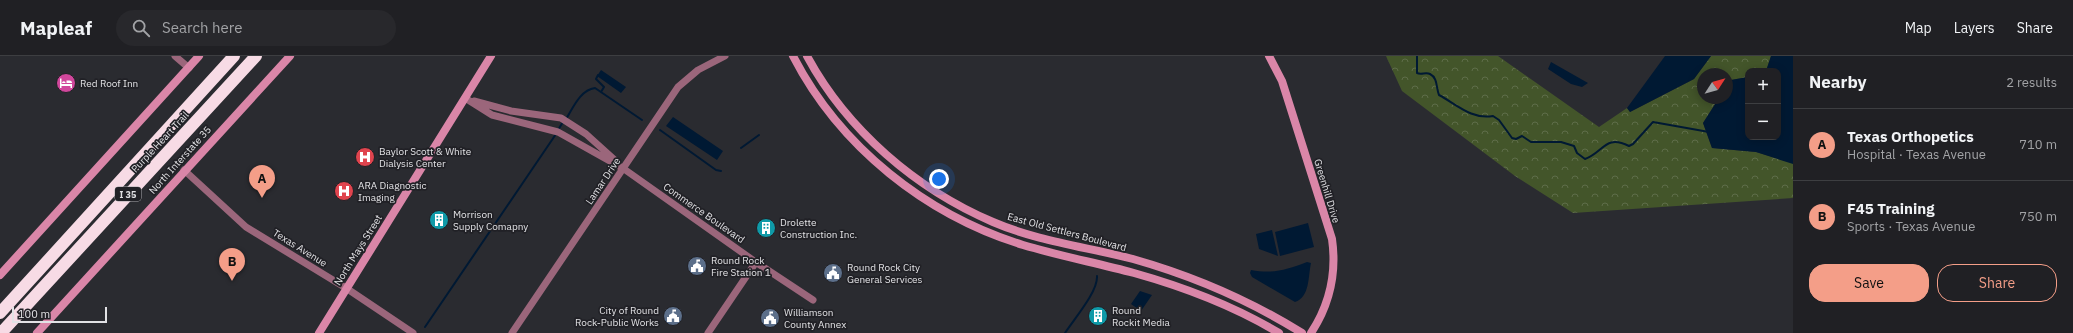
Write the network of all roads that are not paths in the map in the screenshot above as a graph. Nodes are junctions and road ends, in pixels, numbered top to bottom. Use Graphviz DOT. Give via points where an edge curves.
graph roads {
  1 [pos="175,56"];
  2 [pos="234,56"];
  3 [pos="256,56"];
  4 [pos="290,56"];
  5 [pos="491,56"];
  6 [pos="725,56"];
  7 [pos="793,56"];
  8 [pos="807,56"];
  9 [pos="1269,56"];
  10 [pos="195,57"];
  11 [pos="188,68"];
  12 [pos="466,98"];
  13 [pos="624,169"];
  14 [pos="184,170"];
  15 [pos="756,262"];
  16 [pos="0,275"];
  17 [pos="346,288"];
  18 [pos="813,300"];
  19 [pos="0,313"];
  20 [pos="1,333"];
  21 [pos="37,333"];
  22 [pos="319,333"];
  23 [pos="413,333"];
  24 [pos="512,333"];
  25 [pos="708,333"];
  26 [pos="1279,333"];
  27 [pos="1302,333"];
  28 [pos="1311,333"];
  1 -- 11 [label="street"];
  2 -- 19 [label="highway, Purple Heart Trail / I 35"];
  3 -- 20 [label="highway, Purple Heart Trail / I 35"];
  4 -- 14 [label="main road, North Interstate 35"];
  5 -- 12 [label="main road, North Mays Street"];
  6 -- 13 [label="street, Lamar Drive" via="698,70 678,87"];
  7 -- 26 [label="main road" via="814,93 855,142 883,169 920,196 968,224 1022,244 1186,289"];
  8 -- 27 [label="main road, East Old Settlers Boulevard" via="832,95 871,141 904,170 964,208 994,222 1025,232 1134,260 1207,284 1241,298"];
  9 -- 28 [label="main road, Greenhill Drive" via="1282,81 1334,250 1330,294 1322,315"];
  10 -- 11 [label="main road"];
  11 -- 16 [label="main road"];
  12 -- 13 [label="street, Commerce Boulevard" via="492,115 558,132"];
  12 -- 13 [label="street, Commerce Boulevard" via="500,108 561,118 586,134"];
  12 -- 17 [label="main road, North Mays Street"];
  13 -- 15 [label="street, Commerce Boulevard"];
  13 -- 24 [label="street, Lamar Drive"];
  14 -- 17 [label="street, Texas Avenue" via="246,227"];
  14 -- 21 [label="main road, North Interstate 35"];
  15 -- 18 [label="street, Commerce Boulevard"];
  15 -- 25 [label="street"];
  17 -- 22 [label="main road, North Mays Street"];
  17 -- 23 [label="street, Texas Avenue"];
}
